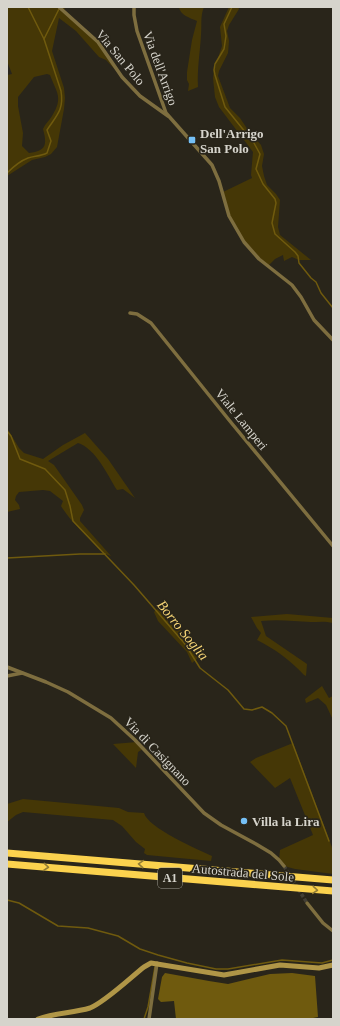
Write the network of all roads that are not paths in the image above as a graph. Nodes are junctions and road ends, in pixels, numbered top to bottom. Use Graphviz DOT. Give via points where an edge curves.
graph roads {
  1 [pos="59,7"];
  2 [pos="134,7"];
  3 [pos="169,117"];
  4 [pos="130,313"];
  5 [pos="333,340"];
  6 [pos="333,546"];
  7 [pos="7,667"];
  8 [pos="23,672"];
  9 [pos="7,676"];
  10 [pos="7,853"];
  11 [pos="7,864"];
  12 [pos="284,866"];
  13 [pos="333,880"];
  14 [pos="333,891"];
  15 [pos="307,903"];
  16 [pos="333,931"];
  17 [pos="157,963"];
  18 [pos="333,965"];
  19 [pos="38,1019"];
  20 [pos="149,1019"];
  1 -- 3 [label="street, Via San Polo" via="98,42 122,77 140,96"];
  2 -- 3 [label="street, Via dell'Arrigo" via="137,31"];
  3 -- 5 [label="street, Via dell'Arrigo" via="212,165 220,181 229,216 244,242 259,259 292,285 314,320"];
  4 -- 6 [label="street, Viale Lamperi" via="137,314 151,323"];
  7 -- 8 [label="street, Via di Casignano"];
  8 -- 9 [label="street"];
  8 -- 12 [label="street, Via di Casignano" via="68,692 111,718 204,813 271,853"];
  13 -- 10 [label="highway, Autostrada del Sole / A1, one-way"];
  11 -- 14 [label="highway, Autostrada del Sole / A1, one-way"];
  15 -- 16 [label="street"];
  17 -- 18 [label="street" via="224,975 280,965 319,968"];
  17 -- 19 [label="street" via="144,967 100,1003 89,1008"];
  17 -- 20 [label="street"];
}
